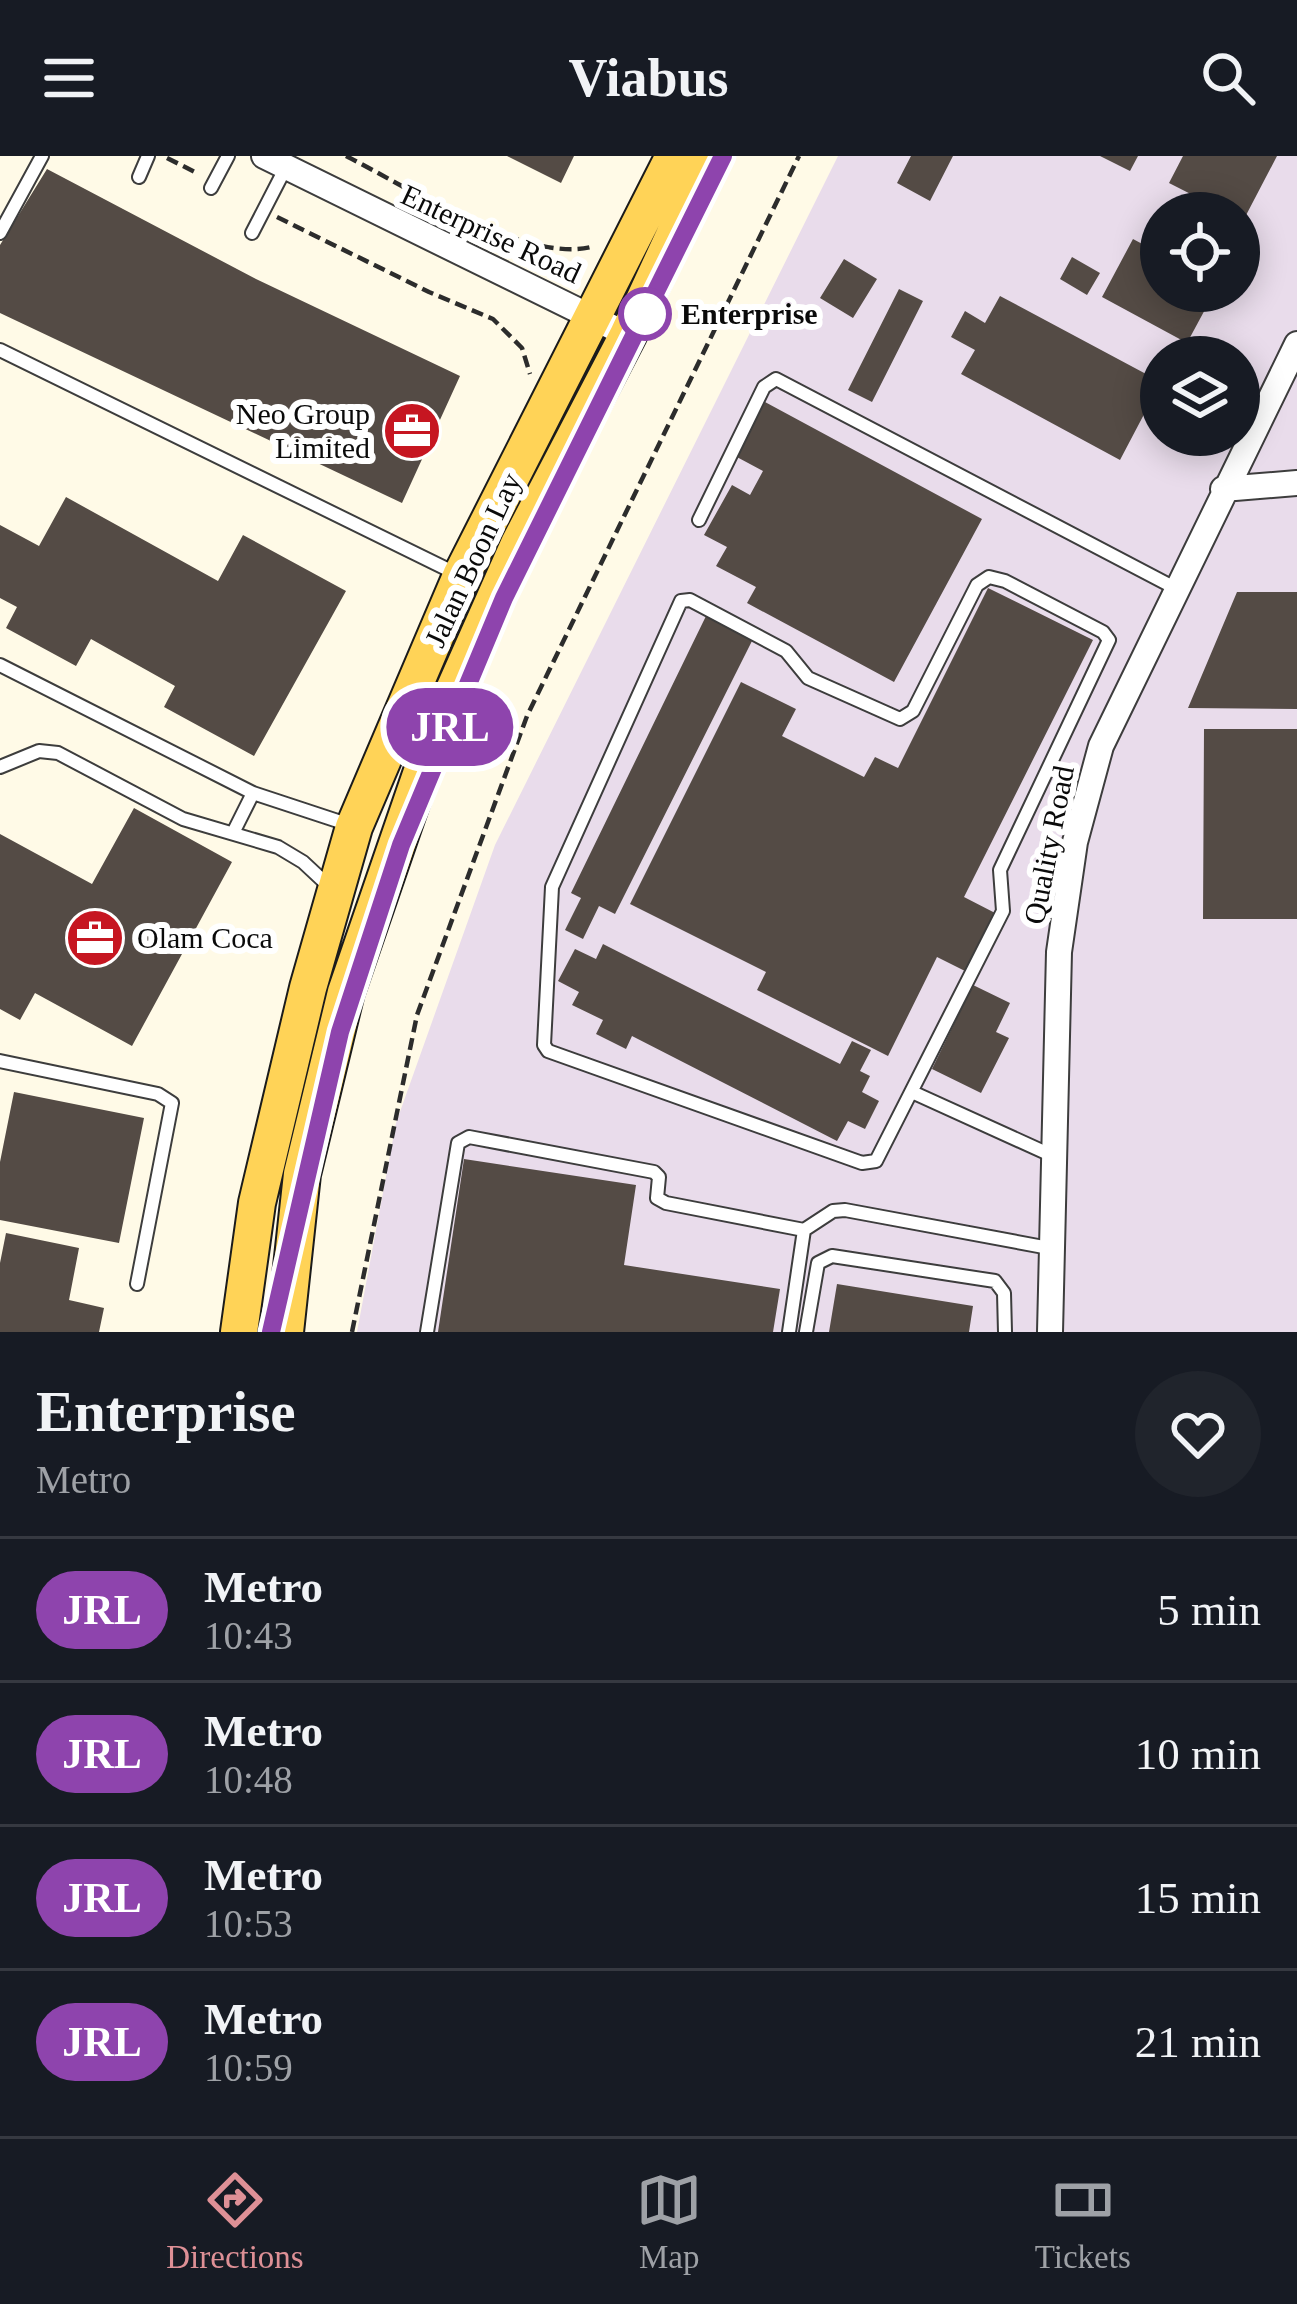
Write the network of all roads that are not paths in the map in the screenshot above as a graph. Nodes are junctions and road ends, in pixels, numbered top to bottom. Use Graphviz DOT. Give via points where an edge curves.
graph roads {
  1 [pos="42,156"];
  2 [pos="148,156"];
  3 [pos="228,156"];
  4 [pos="674,156"];
  5 [pos="711,156"];
  6 [pos="275,162"];
  7 [pos="139,177"];
  8 [pos="213,185"];
  9 [pos="0,232"];
  10 [pos="252,232"];
  11 [pos="595,316"];
  12 [pos="628,335"];
  13 [pos="1297,344"];
  14 [pos="0,350"];
  15 [pos="1297,483"];
  16 [pos="1223,489"];
  17 [pos="699,520"];
  18 [pos="461,576"];
  19 [pos="1175,588"];
  20 [pos="0,665"];
  21 [pos="0,767"];
  22 [pos="253,793"];
  23 [pos="354,827"];
  24 [pos="234,831"];
  25 [pos="334,890"];
  26 [pos="0,1061"];
  27 [pos="912,1092"];
  28 [pos="1053,1156"];
  29 [pos="804,1230"];
  30 [pos="1049,1248"];
  31 [pos="137,1284"];
  32 [pos="239,1332"];
  33 [pos="285,1332"];
  34 [pos="427,1332"];
  35 [pos="789,1332"];
  36 [pos="806,1332"];
  37 [pos="1005,1332"];
  38 [pos="1050,1332"];
  1 -- 9 [label="lane"];
  2 -- 7 [label="lane"];
  3 -- 8 [label="lane"];
  4 -- 11 [label="main road, Jalan Boon Lay"];
  5 -- 12 [label="main road, Jalan Boon Lay"];
  6 -- 10 [label="lane"];
  6 -- 11 [label="street, Enterprise Road"];
  11 -- 12 [label="street, Enterprise Road"];
  11 -- 18 [label="main road, Jalan Boon Lay"];
  12 -- 33 [label="main road, Jalan Boon Lay" via="519,544 437,728 359,948 302,1174"];
  13 -- 16 [label="street, Quality Road"];
  14 -- 18 [label="lane"];
  15 -- 16 [label="street"];
  16 -- 19 [label="street, Quality Road"];
  17 -- 19 [label="lane" via="764,387 776,379"];
  18 -- 23 [label="main road, Jalan Boon Lay"];
  19 -- 28 [label="street, Quality Road" via="1101,746 1082,812 1059,952"];
  20 -- 22 [label="lane"];
  21 -- 24 [label="lane" via="48,750 183,819"];
  22 -- 23 [label="lane"];
  22 -- 24 [label="lane"];
  23 -- 25 [label="main road, Jalan Boon Lay"];
  24 -- 25 [label="lane" via="278,847"];
  25 -- 32 [label="main road, Jalan Boon Lay" via="256,1203"];
  26 -- 31 [label="lane" via="172,1103"];
  27 -- 27 [label="lane" via="1003,911 1000,870 1108,637 988,577 913,711 900,719 808,678 786,651 681,601 552,887 544,1045 862,1163 880,1156"];
  27 -- 28 [label="lane"];
  28 -- 30 [label="street, Quality Road"];
  29 -- 30 [label="lane" via="845,1210"];
  29 -- 34 [label="lane" via="665,1203 654,1172 461,1138"];
  29 -- 35 [label="lane"];
  30 -- 38 [label="street, Quality Road"];
  36 -- 37 [label="lane" via="818,1263 832,1256 994,1281 1004,1293"];
}
